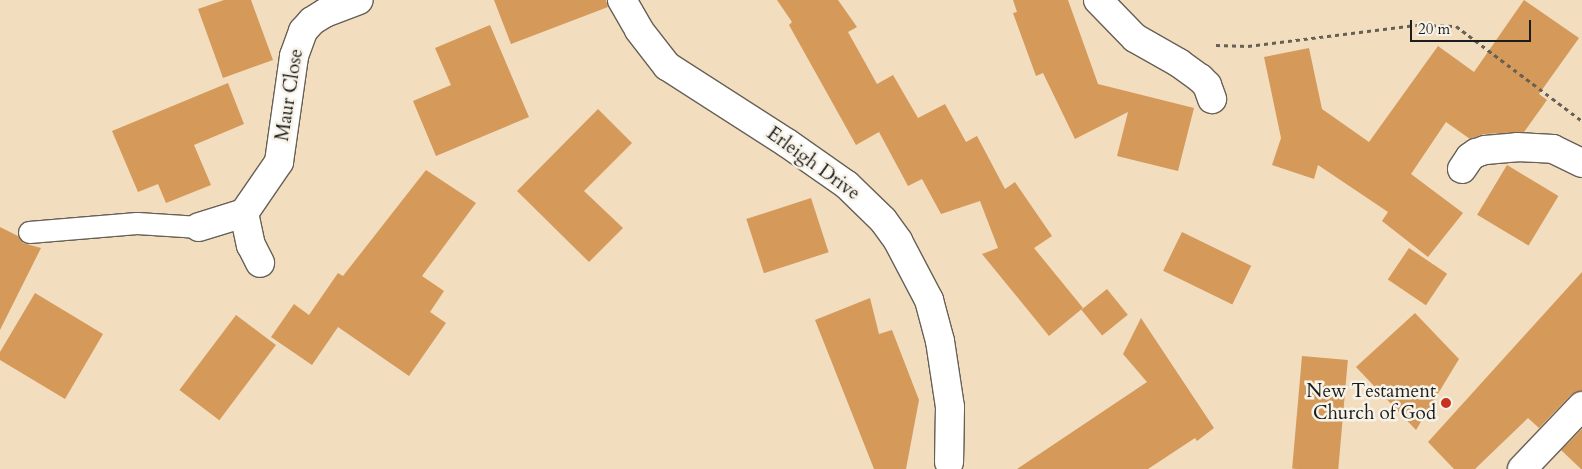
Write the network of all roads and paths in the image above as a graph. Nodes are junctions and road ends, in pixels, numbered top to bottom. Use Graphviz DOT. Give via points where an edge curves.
graph roads {
  1 [pos="359,0"];
  2 [pos="622,0"];
  3 [pos="1098,0"];
  4 [pos="1213,44"];
  5 [pos="1212,100"];
  6 [pos="1582,121"];
  7 [pos="1582,163"];
  8 [pos="1462,168"];
  9 [pos="244,213"];
  10 [pos="199,227"];
  11 [pos="29,232"];
  12 [pos="260,263"];
  13 [pos="1582,406"];
  14 [pos="949,462"];
  15 [pos="1522,469"];
  1 -- 9 [label="street, Maur Close" via="325,13 303,31 294,56 279,162"];
  2 -- 14 [label="street, Erleigh Drive" via="639,30 667,66 847,185 883,220 898,241 928,300 940,341 950,407"];
  3 -- 5 [label="street" via="1142,43 1200,78"];
  4 -- 6 [label="path" via="1248,46 1416,25 1456,26"];
  7 -- 8 [label="street" via="1553,149 1517,147 1476,152"];
  9 -- 10 [label="street"];
  9 -- 12 [label="street" via="251,245"];
  10 -- 11 [label="lane" via="137,223"];
  13 -- 15 [label="street"];
}
